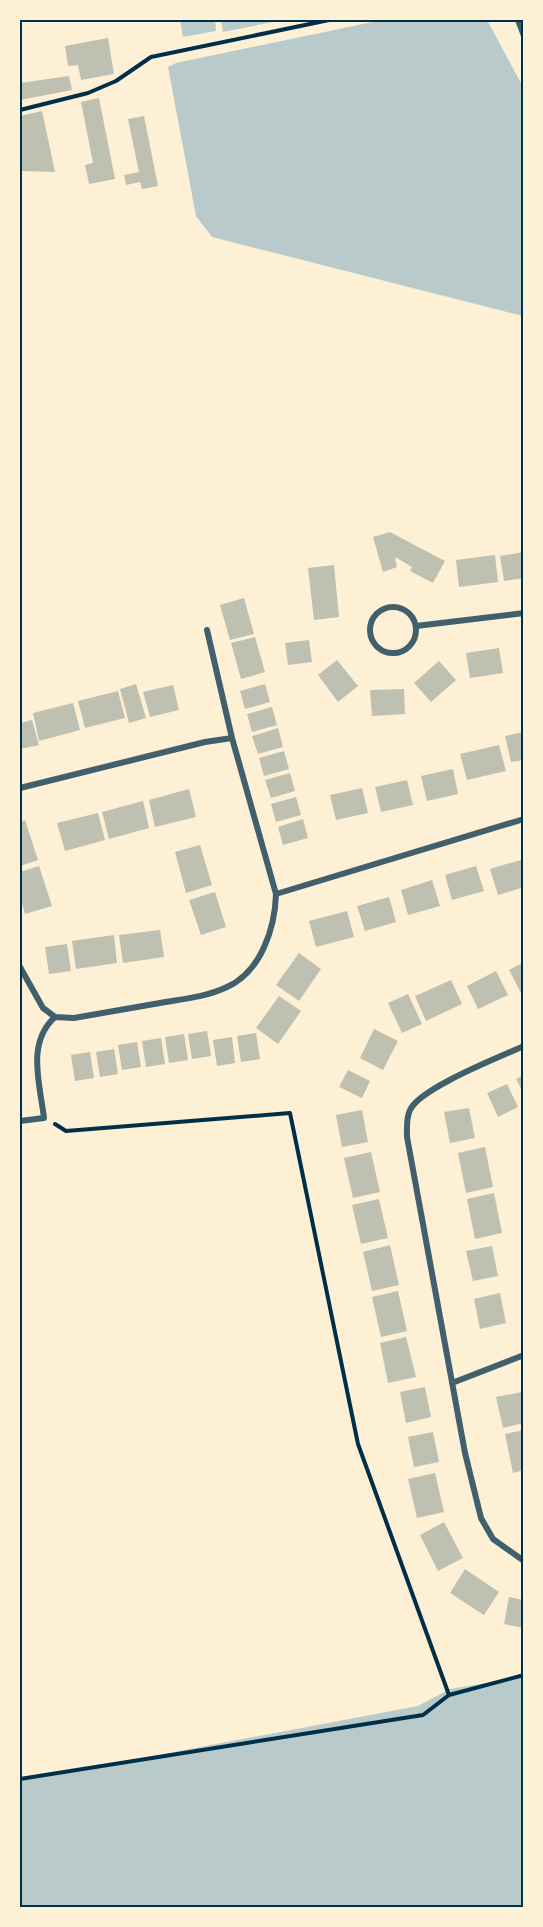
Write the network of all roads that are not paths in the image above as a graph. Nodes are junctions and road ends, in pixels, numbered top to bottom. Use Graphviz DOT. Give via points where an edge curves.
graph roads {
  1 [pos="518,20"];
  2 [pos="524,36"];
  3 [pos="524,613"];
  4 [pos="416,626"];
  5 [pos="207,630"];
  6 [pos="232,738"];
  7 [pos="20,788"];
  8 [pos="524,819"];
  9 [pos="276,894"];
  10 [pos="20,967"];
  11 [pos="55,1017"];
  12 [pos="524,1046"];
  13 [pos="20,1121"];
  14 [pos="524,1355"];
  15 [pos="452,1383"];
  16 [pos="524,1561"];
  1 -- 2 [label="street"];
  3 -- 4 [label="street"];
  4 -- 4 [label="street" via="410,646 398,653 383,651 370,634 373,618 385,608 408,612"];
  5 -- 6 [label="street"];
  6 -- 7 [label="street" via="205,741"];
  6 -- 9 [label="street"];
  8 -- 9 [label="street"];
  9 -- 11 [label="street" via="273,923 261,953 229,987 74,1018"];
  10 -- 11 [label="street" via="43,1008"];
  11 -- 13 [label="street" via="46,1025 36,1050 44,1118"];
  12 -- 15 [label="street" via="420,1098 410,1108 407,1122"];
  14 -- 15 [label="street"];
  15 -- 16 [label="street" via="481,1518 493,1539"];
}
